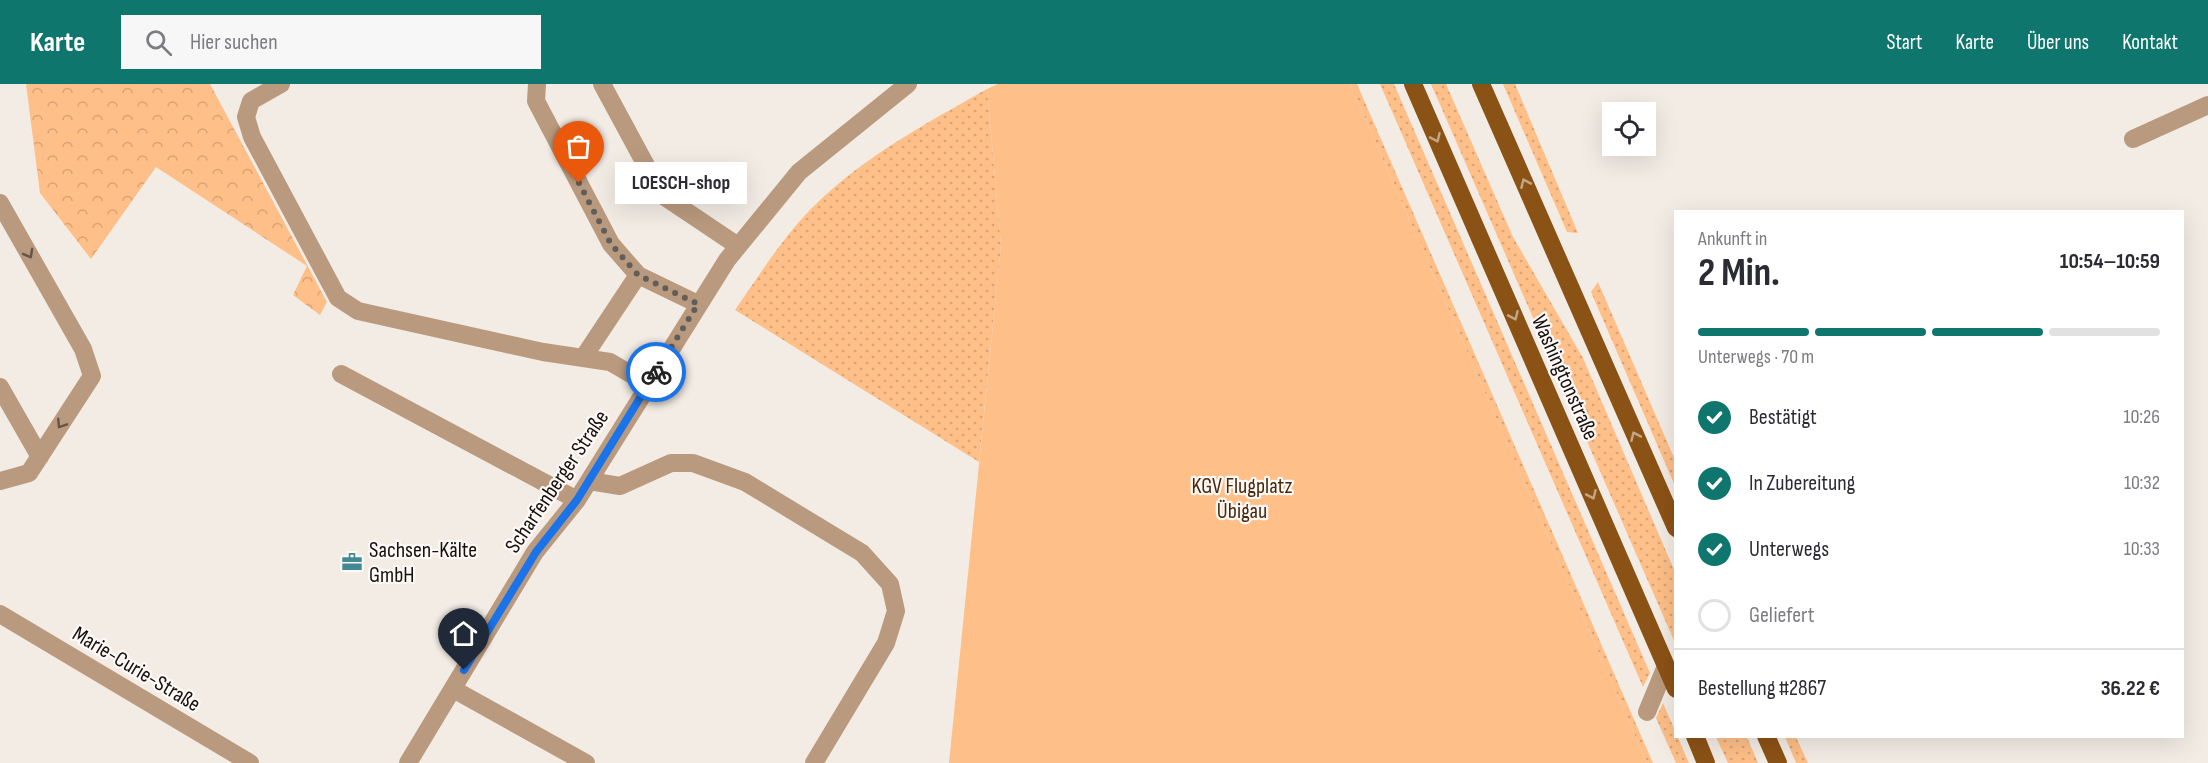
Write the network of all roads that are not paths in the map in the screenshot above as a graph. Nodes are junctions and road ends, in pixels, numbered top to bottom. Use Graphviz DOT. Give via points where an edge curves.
graph roads {
  1 [pos="281,84"];
  2 [pos="537,84"];
  3 [pos="602,84"];
  4 [pos="908,84"];
  5 [pos="1413,84"];
  6 [pos="1481,84"];
  7 [pos="2208,105"];
  8 [pos="2133,139"];
  9 [pos="0,203"];
  10 [pos="738,246"];
  11 [pos="638,275"];
  12 [pos="698,304"];
  13 [pos="583,358"];
  14 [pos="341,374"];
  15 [pos="648,384"];
  16 [pos="0,387"];
  17 [pos="40,457"];
  18 [pos="0,481"];
  19 [pos="589,481"];
  20 [pos="577,500"];
  21 [pos="1674,523"];
  22 [pos="0,614"];
  23 [pos="1666,666"];
  24 [pos="1674,684"];
  25 [pos="453,689"];
  26 [pos="1647,712"];
  27 [pos="1696,738"];
  28 [pos="1767,738"];
  29 [pos="250,763"];
  30 [pos="408,763"];
  31 [pos="585,763"];
  32 [pos="814,763"];
  33 [pos="1707,763"];
  34 [pos="1778,763"];
  1 -- 13 [label="street" via="250,101 246,117 252,137 338,298 358,310"];
  2 -- 11 [label="street" via="536,101 611,244"];
  3 -- 10 [label="street" via="662,195"];
  4 -- 10 [label="street, Scharfenberger Straße" via="799,172"];
  5 -- 23 [label="main road, Washingtonstraße, one-way"];
  21 -- 6 [label="main road, Washingtonstraße, one-way"];
  7 -- 8 [label="street"];
  9 -- 17 [label="street, one-way" via="83,349 92,376"];
  10 -- 12 [label="street, Scharfenberger Straße"];
  11 -- 12 [label="street"];
  11 -- 13 [label="street"];
  12 -- 15 [label="street, Scharfenberger Straße"];
  13 -- 15 [label="street" via="610,362"];
  14 -- 20 [label="street"];
  15 -- 19 [label="street, Scharfenberger Straße"];
  16 -- 17 [label="street"];
  17 -- 18 [label="street" via="29,473"];
  19 -- 20 [label="street, Scharfenberger Straße"];
  19 -- 32 [label="street" via="621,486 671,464 693,463 745,482 862,553 890,584 896,611 886,643"];
  20 -- 25 [label="street, Scharfenberger Straße" via="536,552"];
  22 -- 29 [label="street, Marie-Curie-Straße"];
  23 -- 24 [label="main road, Washingtonstraße"];
  23 -- 26 [label="street"];
  25 -- 30 [label="street, Scharfenberger Straße"];
  25 -- 31 [label="street"];
  27 -- 33 [label="main road"];
  28 -- 34 [label="main road"];
}
